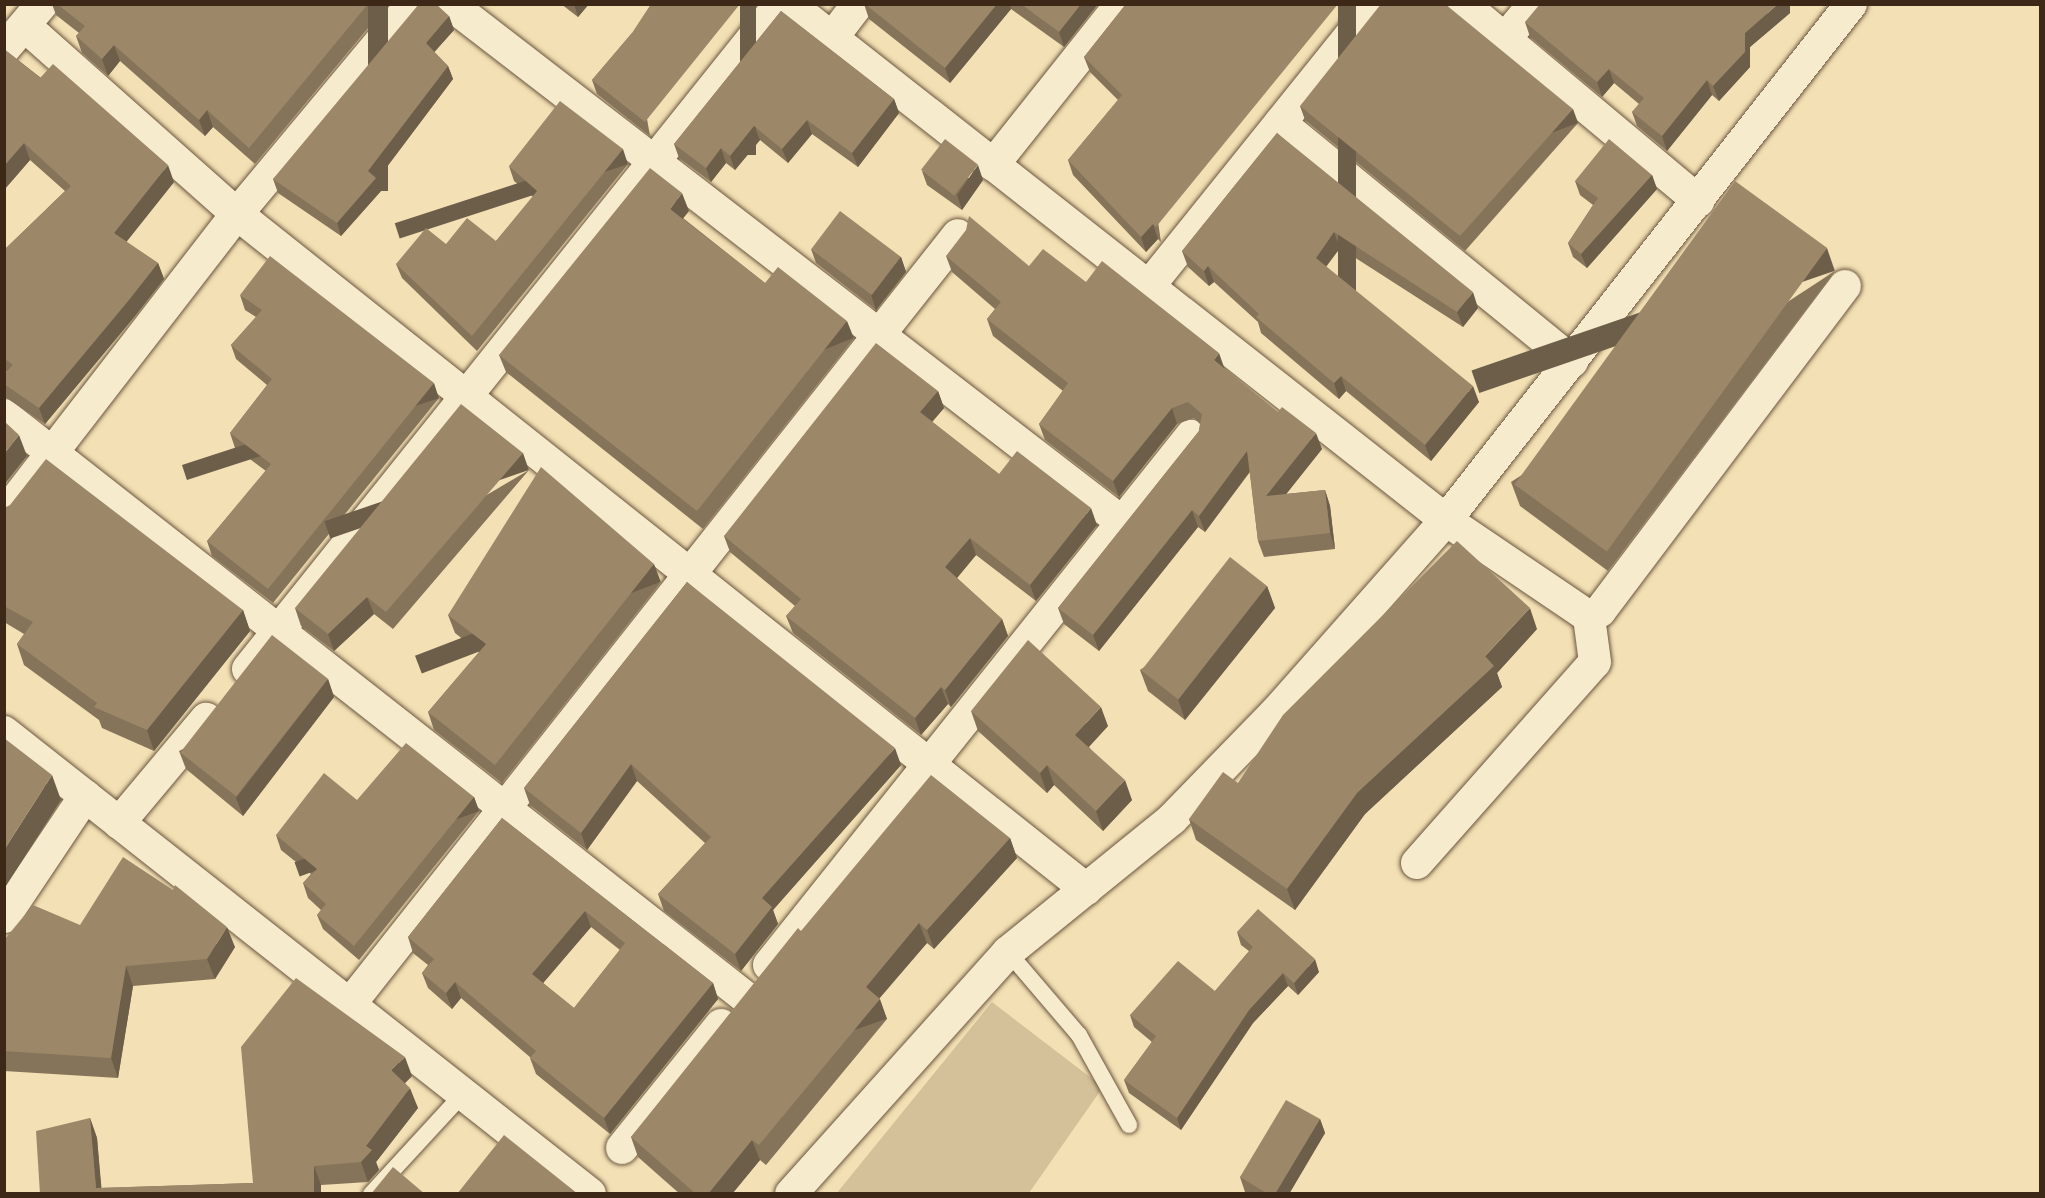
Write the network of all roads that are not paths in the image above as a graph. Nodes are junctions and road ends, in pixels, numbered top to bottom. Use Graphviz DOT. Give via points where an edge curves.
graph roads {
  1 [pos="411,4"];
  2 [pos="450,4"];
  3 [pos="780,4"];
  4 [pos="789,4"];
  5 [pos="858,4"];
  6 [pos="1121,4"];
  7 [pos="1376,4"];
  8 [pos="1463,4"];
  9 [pos="1534,4"];
  10 [pos="1851,4"];
  11 [pos="23,23"];
  12 [pos="832,38"];
  13 [pos="1504,39"];
  14 [pos="1280,123"];
  15 [pos="657,161"];
  16 [pos="993,165"];
  17 [pos="1699,201"];
  18 [pos="237,214"];
  19 [pos="958,236"];
  20 [pos="1149,286"];
  21 [pos="1845,286"];
  22 [pos="881,333"];
  23 [pos="1572,361"];
  24 [pos="465,395"];
  25 [pos="4,415"];
  26 [pos="1191,436"];
  27 [pos="53,453"];
  28 [pos="4,515"];
  29 [pos="1446,520"];
  30 [pos="1122,522"];
  31 [pos="690,574"];
  32 [pos="1588,617"];
  33 [pos="279,631"];
  34 [pos="4,732"];
  35 [pos="929,764"];
  36 [pos="85,796"];
  37 [pos="505,808"];
  38 [pos="119,823"];
  39 [pos="1417,862"];
  40 [pos="1086,889"];
  41 [pos="4,917"];
  42 [pos="1008,952"];
  43 [pos="744,996"];
  44 [pos="350,1004"];
  45 [pos="464,1094"];
  46 [pos="1129,1125"];
  47 [pos="622,1148"];
  48 [pos="371,1194"];
  49 [pos="590,1194"];
  50 [pos="791,1194"];
  1 -- 18 [label="street"];
  2 -- 15 [label="street"];
  3 -- 15 [label="street"];
  4 -- 12 [label="street"];
  5 -- 12 [label="street"];
  6 -- 16 [label="street"];
  7 -- 14 [label="street"];
  8 -- 13 [label="street"];
  9 -- 13 [label="street"];
  10 -- 17 [label="street"];
  11 -- 18 [label="street"];
  12 -- 16 [label="street"];
  13 -- 17 [label="street"];
  14 -- 20 [label="street"];
  14 -- 23 [label="street"];
  15 -- 22 [label="street"];
  15 -- 24 [label="street"];
  16 -- 20 [label="street"];
  17 -- 23 [label="street"];
  18 -- 24 [label="street"];
  18 -- 27 [label="street"];
  19 -- 22 [label="street"];
  20 -- 29 [label="street"];
  21 -- 32 [label="street" via="1600,611"];
  22 -- 30 [label="street"];
  22 -- 31 [label="street"];
  23 -- 29 [label="street"];
  24 -- 31 [label="street"];
  24 -- 33 [label="street"];
  25 -- 27 [label="street"];
  26 -- 30 [label="street"];
  27 -- 28 [label="street"];
  27 -- 33 [label="street"];
  29 -- 32 [label="street"];
  29 -- 40 [label="street" via="1172,819"];
  30 -- 35 [label="street"];
  31 -- 35 [label="street"];
  31 -- 37 [label="street"];
  32 -- 39 [label="street" via="1595,663"];
  33 -- 37 [label="street"];
  33 -- 38 [label="street"];
  34 -- 36 [label="street"];
  35 -- 40 [label="street"];
  35 -- 43 [label="street"];
  36 -- 38 [label="street"];
  36 -- 41 [label="street"];
  37 -- 43 [label="street"];
  37 -- 44 [label="street"];
  38 -- 44 [label="street"];
  40 -- 42 [label="street"];
  42 -- 46 [label="lane" via="1079,1035"];
  42 -- 50 [label="street"];
  43 -- 47 [label="street"];
  44 -- 45 [label="street"];
  45 -- 48 [label="lane"];
  45 -- 49 [label="street"];
}
